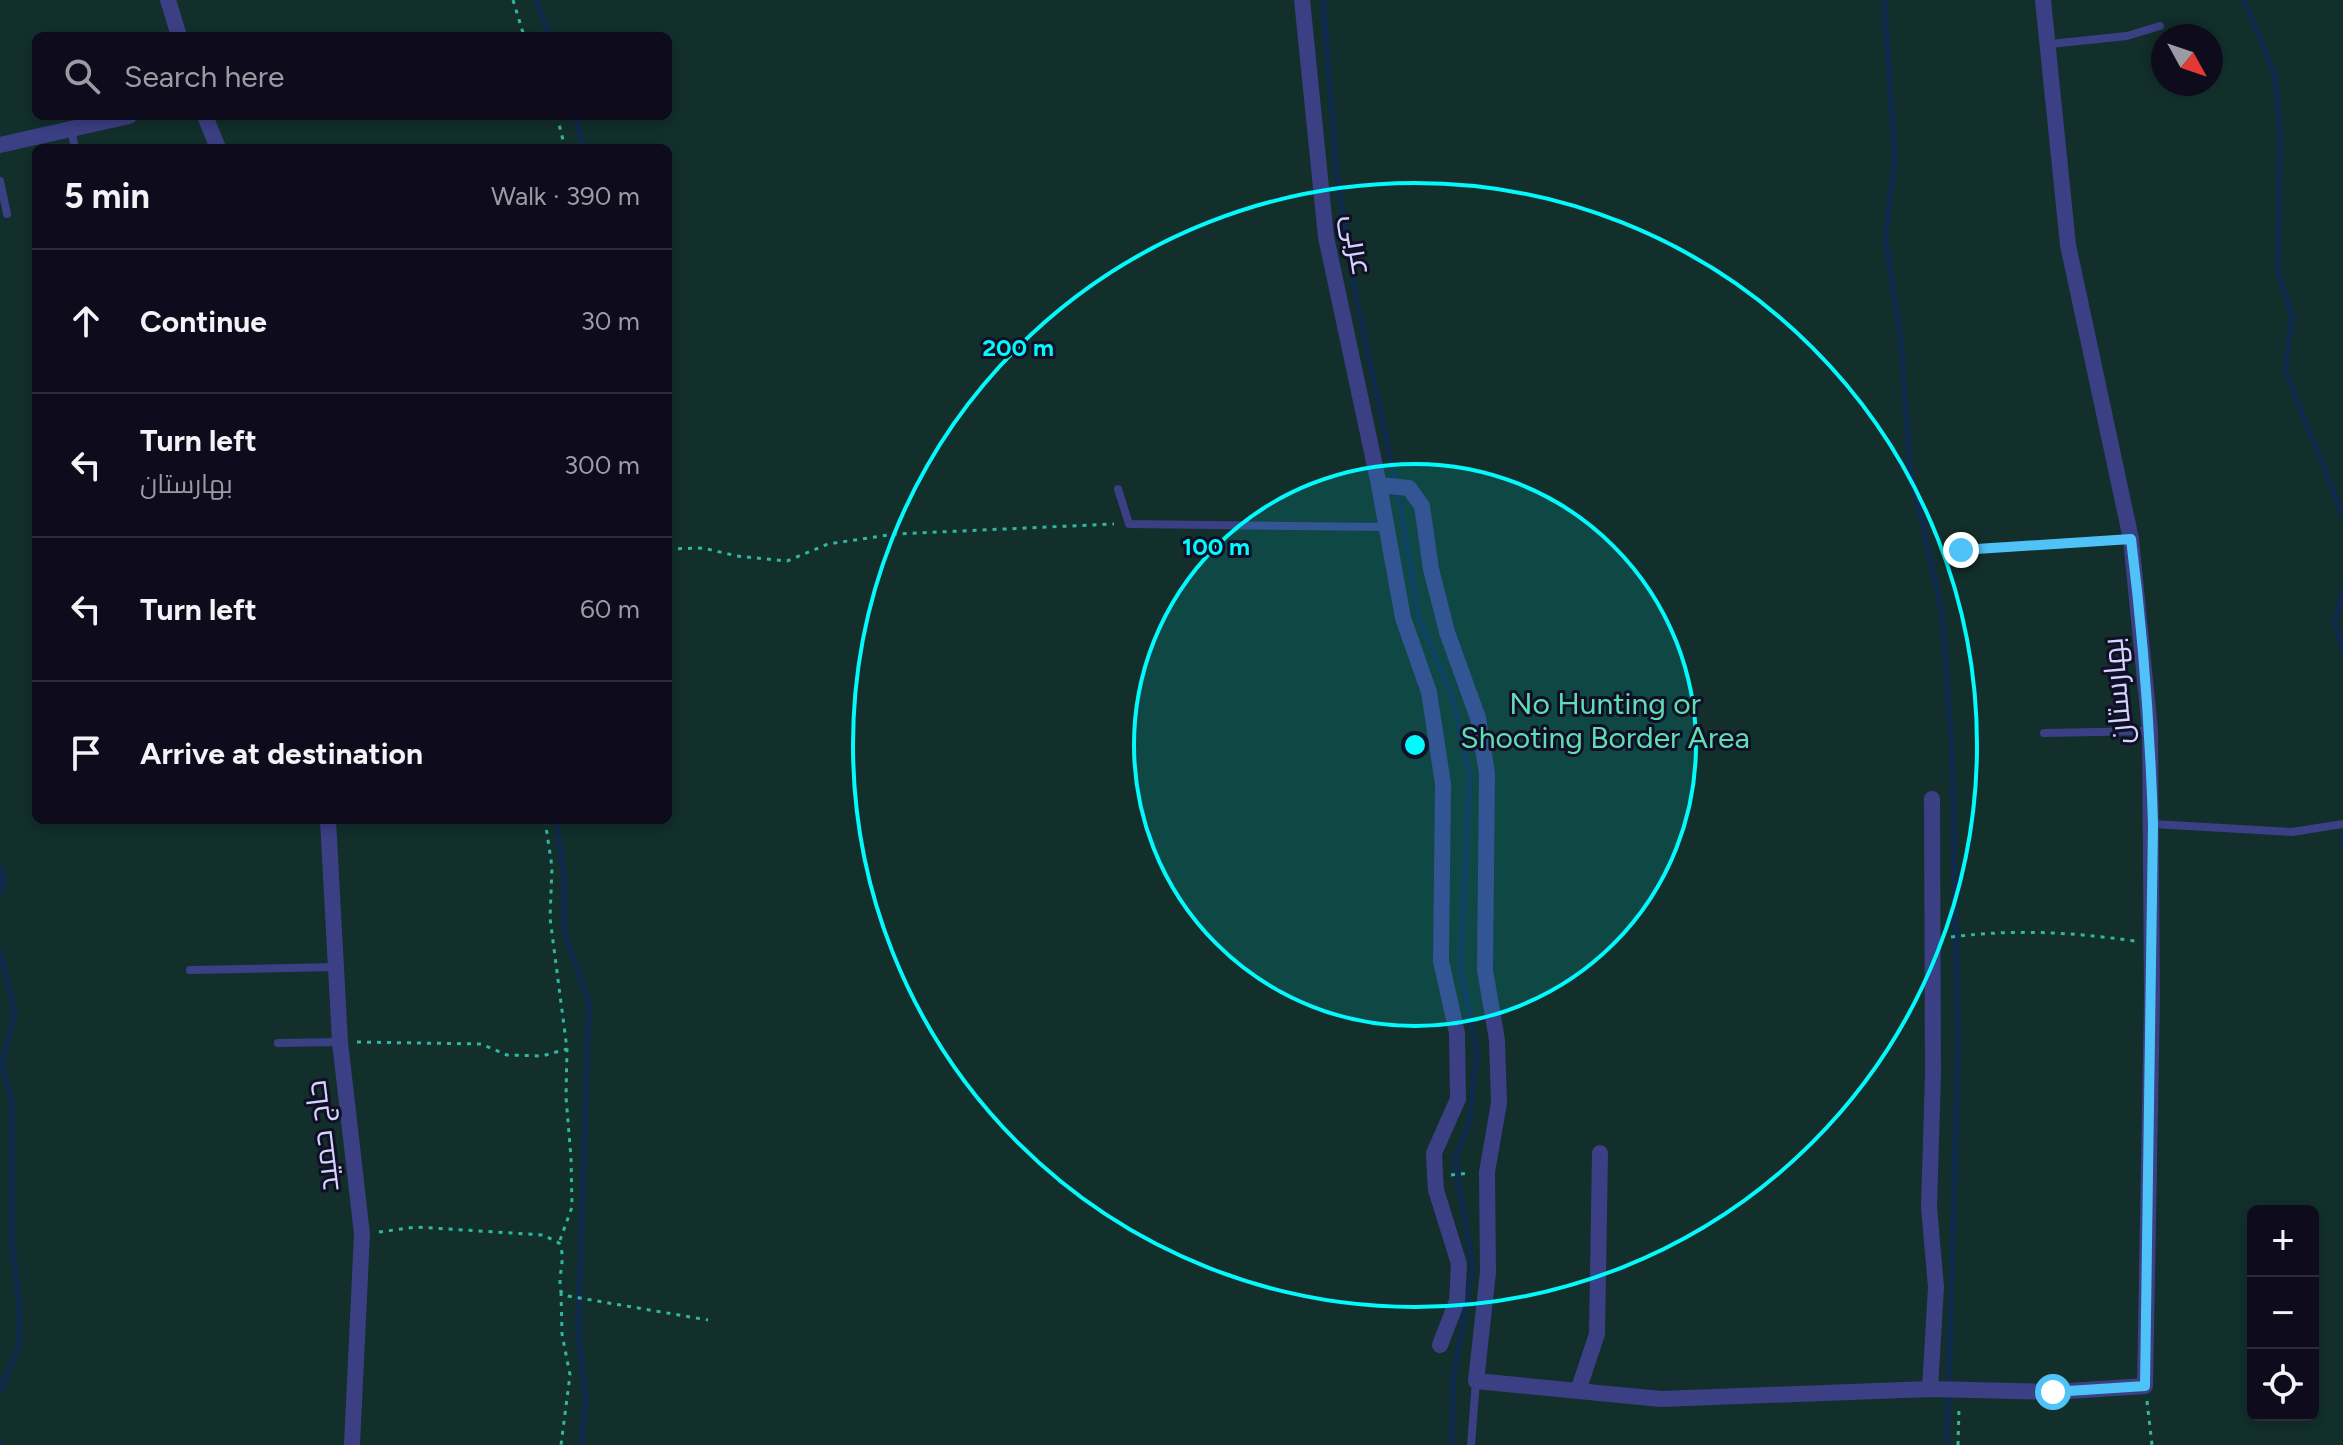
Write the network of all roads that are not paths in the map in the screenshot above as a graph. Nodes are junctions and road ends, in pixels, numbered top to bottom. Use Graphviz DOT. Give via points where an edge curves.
graph roads {
  1 [pos="168,0"];
  2 [pos="1302,0"];
  3 [pos="2043,0"];
  4 [pos="2151,29"];
  5 [pos="178,32"];
  6 [pos="2050,44"];
  7 [pos="111,120"];
  8 [pos="207,120"];
  9 [pos="71,129"];
  10 [pos="74,144"];
  11 [pos="216,144"];
  12 [pos="0,145"];
  13 [pos="0,181"];
  14 [pos="7,214"];
  15 [pos="1384,485"];
  16 [pos="1118,489"];
  17 [pos="1385,527"];
  18 [pos="2131,539"];
  19 [pos="1961,550"];
  20 [pos="2150,731"];
  21 [pos="2044,733"];
  22 [pos="1932,799"];
  23 [pos="328,824"];
  24 [pos="2153,824"];
  25 [pos="2339,825"];
  26 [pos="337,967"];
  27 [pos="190,970"];
  28 [pos="340,1042"];
  29 [pos="278,1043"];
  30 [pos="1600,1153"];
  31 [pos="1440,1345"];
  32 [pos="1476,1381"];
  33 [pos="1934,1389"];
  34 [pos="1578,1391"];
  35 [pos="352,1445"];
  36 [pos="1471,1445"];
  1 -- 5 [label="street"];
  2 -- 15 [label="street, عربی" via="1326,237"];
  3 -- 6 [label="street, بهارستان"];
  4 -- 6 [label="lane"];
  6 -- 18 [label="street, بهارستان" via="2068,245"];
  7 -- 9 [label="street"];
  8 -- 11 [label="street"];
  9 -- 10 [label="lane"];
  9 -- 12 [label="street"];
  13 -- 14 [label="lane"];
  15 -- 17 [label="street, عربی"];
  15 -- 32 [label="street" via="1409,488 1422,506 1431,569 1478,718 1487,773 1485,970 1497,1040 1499,1103 1487,1172 1488,1272"];
  16 -- 17 [label="lane" via="1129,524"];
  17 -- 31 [label="street, عربی" via="1403,618 1429,692 1443,784 1441,961 1457,1033 1458,1099 1434,1153 1436,1190 1459,1264 1457,1301"];
  18 -- 19 [label="lane"];
  18 -- 20 [label="street, بهارستان"];
  20 -- 21 [label="lane"];
  20 -- 24 [label="street, بهارستان"];
  22 -- 33 [label="street" via="1929,1207 1936,1287"];
  23 -- 26 [label="street, حاج حمید"];
  24 -- 25 [label="lane" via="2292,832"];
  24 -- 33 [label="street, بهارستان" via="2145,1386 2053,1392"];
  26 -- 27 [label="lane"];
  26 -- 28 [label="street, حاج حمید"];
  28 -- 29 [label="lane"];
  28 -- 35 [label="street, حاج حمید" via="362,1234"];
  30 -- 34 [label="street" via="1597,1334"];
  32 -- 34 [label="street"];
  32 -- 36 [label="lane"];
  33 -- 34 [label="street" via="1661,1399"];
}
